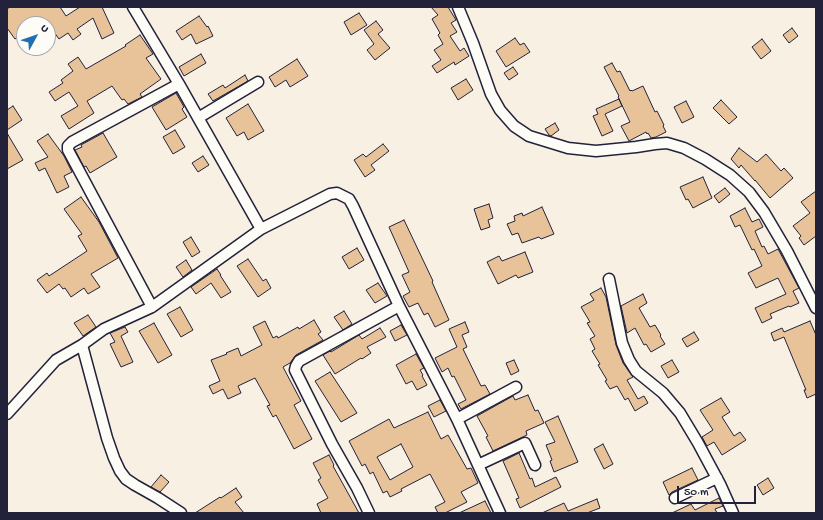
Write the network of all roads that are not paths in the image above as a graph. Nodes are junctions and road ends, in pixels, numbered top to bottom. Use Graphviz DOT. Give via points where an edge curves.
graph roads {
  1 [pos="133,7"];
  2 [pos="458,7"];
  3 [pos="258,82"];
  4 [pos="179,84"];
  5 [pos="198,118"];
  6 [pos="261,229"];
  7 [pos="609,279"];
  8 [pos="399,306"];
  9 [pos="152,307"];
  10 [pos="816,308"];
  11 [pos="82,345"];
  12 [pos="516,387"];
  13 [pos="7,414"];
  14 [pos="456,419"];
  15 [pos="478,465"];
  16 [pos="535,465"];
  17 [pos="717,478"];
  18 [pos="675,498"];
  19 [pos="181,513"];
  20 [pos="369,513"];
  21 [pos="500,513"];
  22 [pos="732,513"];
  1 -- 4 [label="street"];
  2 -- 10 [label="street" via="491,94 500,110 514,126 528,136 568,148 596,151 667,143 705,159 730,175 764,212"];
  3 -- 5 [label="street"];
  4 -- 5 [label="street"];
  4 -- 9 [label="street" via="68,146"];
  5 -- 6 [label="street"];
  6 -- 8 [label="street" via="330,194 337,193 343,196 353,206"];
  6 -- 9 [label="street"];
  7 -- 17 [label="street" via="622,343 629,360 636,371 663,393 680,413"];
  8 -- 14 [label="street"];
  8 -- 20 [label="street" via="299,361 296,366 296,374"];
  9 -- 11 [label="street" via="104,329"];
  11 -- 13 [label="street" via="56,360"];
  11 -- 19 [label="street" via="107,438 120,471 126,479"];
  12 -- 14 [label="street"];
  14 -- 15 [label="street"];
  15 -- 16 [label="street" via="525,443"];
  15 -- 21 [label="street"];
  17 -- 18 [label="street"];
  17 -- 22 [label="street"];
}
